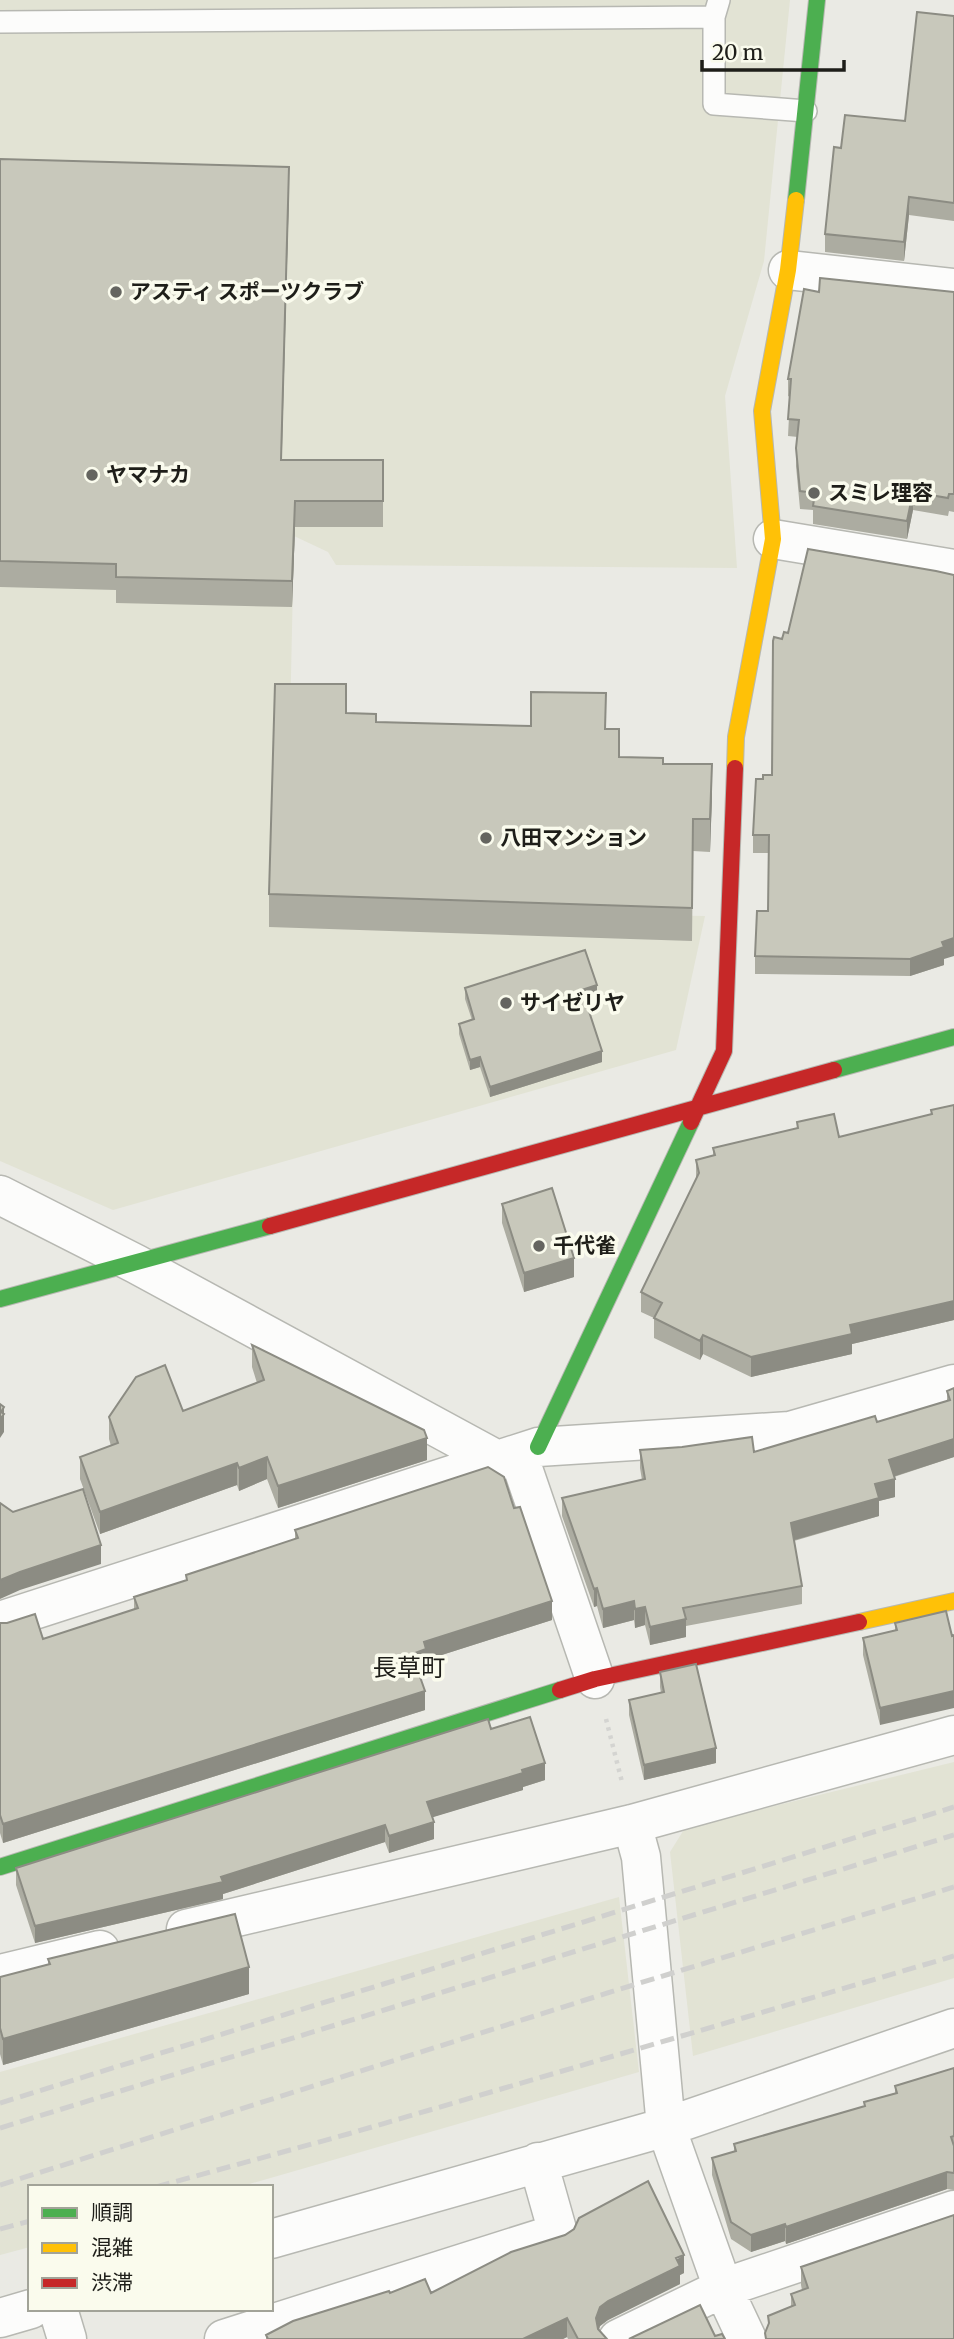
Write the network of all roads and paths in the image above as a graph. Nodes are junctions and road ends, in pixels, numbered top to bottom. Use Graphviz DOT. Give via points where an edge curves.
graph roads {
  1 [pos="817,0"];
  2 [pos="717,8"];
  3 [pos="0,22"];
  4 [pos="806,111"];
  5 [pos="788,270"];
  6 [pos="954,288"];
  7 [pos="773,539"];
  8 [pos="954,569"];
  9 [pos="954,1037"];
  10 [pos="698,1106"];
  11 [pos="0,1195"];
  12 [pos="136,1264"];
  13 [pos="0,1299"];
  14 [pos="954,1384"];
  15 [pos="518,1454"];
  16 [pos="954,1601"];
  17 [pos="0,1621"];
  18 [pos="595,1679"];
  19 [pos="954,1735"];
  20 [pos="632,1824"];
  21 [pos="0,1867"];
  22 [pos="0,1974"];
  23 [pos="954,2028"];
  24 [pos="666,2127"];
  25 [pos="538,2162"];
  26 [pos="954,2210"];
  27 [pos="273,2238"];
  28 [pos="723,2288"];
  29 [pos="28,2310"];
  30 [pos="59,2311"];
  31 [pos="0,2318"];
  32 [pos="67,2339"];
  33 [pos="225,2339"];
  34 [pos="618,2339"];
  35 [pos="747,2339"];
  1 -- 4 [label="street"];
  2 -- 3 [label="lane"];
  2 -- 4 [label="lane" via="714,104"];
  4 -- 5 [label="street"];
  5 -- 6 [label="street"];
  5 -- 7 [label="street" via="762,411"];
  7 -- 8 [label="street"];
  7 -- 10 [label="street" via="736,737 724,1051"];
  9 -- 10 [label="street"];
  10 -- 12 [label="street"];
  10 -- 15 [label="street"];
  11 -- 12 [label="street"];
  12 -- 13 [label="street"];
  12 -- 15 [label="street"];
  14 -- 15 [label="street" via="790,1431"];
  15 -- 17 [label="street"];
  15 -- 18 [label="street"];
  16 -- 18 [label="street"];
  18 -- 20 [label="path"];
  18 -- 21 [label="street"];
  19 -- 20 [label="street"];
  20 -- 22 [label="street"];
  20 -- 24 [label="street" via="641,1857"];
  23 -- 24 [label="street"];
  24 -- 25 [label="street"];
  24 -- 28 [label="street"];
  25 -- 27 [label="street"];
  25 -- 33 [label="street" via="558,2233"];
  26 -- 28 [label="street"];
  28 -- 34 [label="street"];
  28 -- 35 [label="street"];
  29 -- 31 [label="street"];
  30 -- 32 [label="street"];
}
